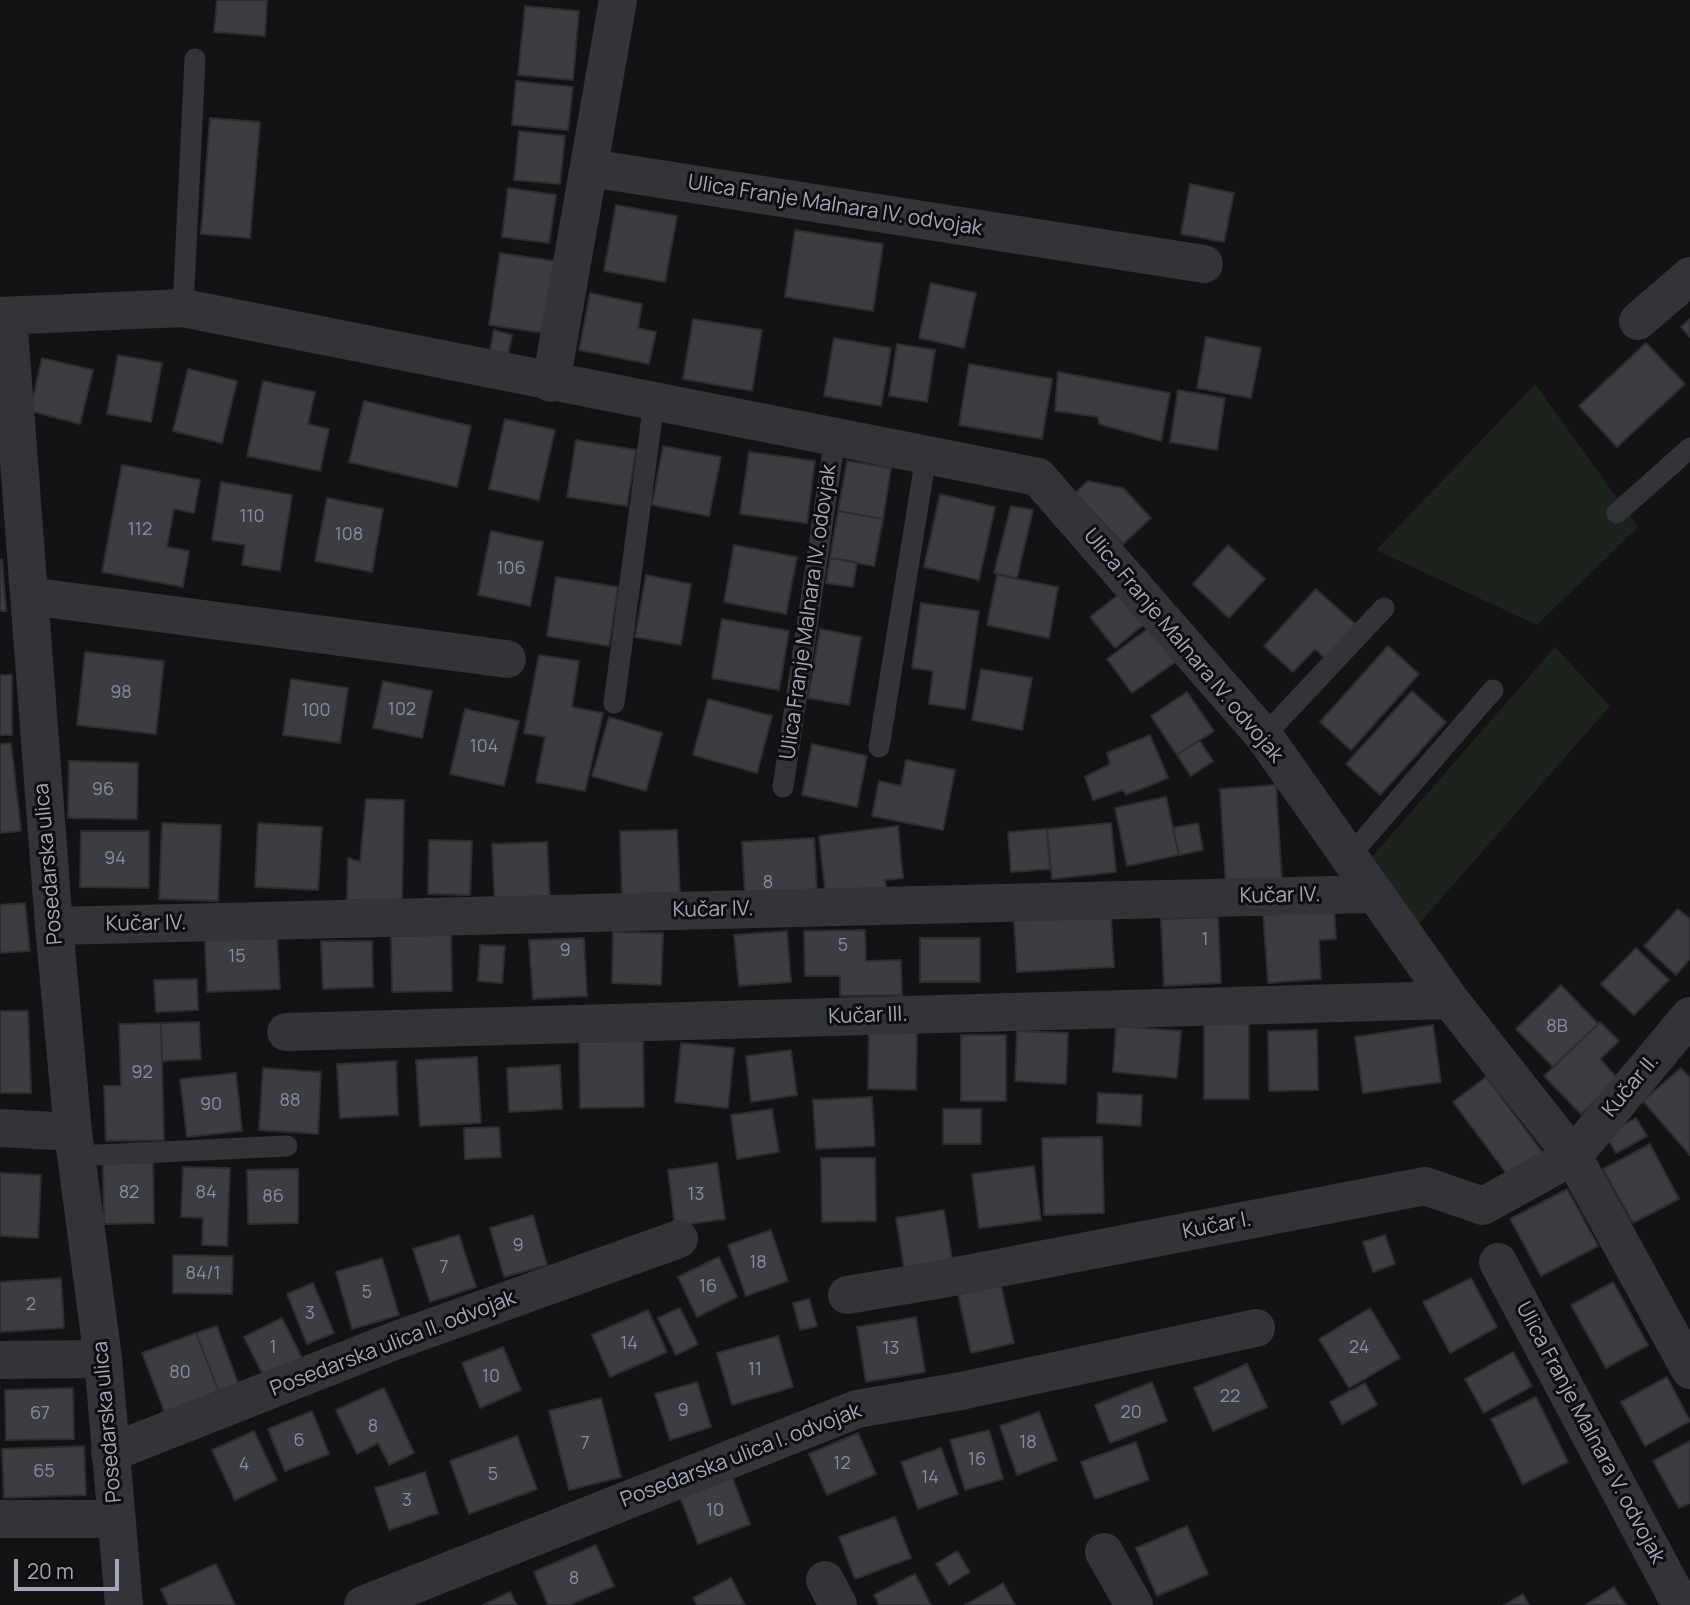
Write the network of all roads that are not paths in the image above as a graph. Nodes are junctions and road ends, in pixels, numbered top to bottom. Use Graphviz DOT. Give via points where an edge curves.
graph roads {
  1 [pos="618,0"];
  2 [pos="195,59"];
  3 [pos="590,168"];
  4 [pos="1204,264"];
  5 [pos="1690,276"];
  6 [pos="183,308"];
  7 [pos="4,316"];
  8 [pos="1638,321"];
  9 [pos="551,383"];
  10 [pos="654,402"];
  11 [pos="835,438"];
  12 [pos="1690,448"];
  13 [pos="926,456"];
  14 [pos="1617,513"];
  15 [pos="29,596"];
  16 [pos="1384,608"];
  17 [pos="507,659"];
  18 [pos="1493,690"];
  19 [pos="614,703"];
  20 [pos="1264,736"];
  21 [pos="879,747"];
  22 [pos="783,787"];
  23 [pos="1348,858"];
  24 [pos="1373,894"];
  25 [pos="54,926"];
  26 [pos="1450,1000"];
  27 [pos="1690,1016"];
  28 [pos="286,1032"];
  29 [pos="0,1128"];
  30 [pos="75,1144"];
  31 [pos="287,1146"];
  32 [pos="1573,1156"];
  33 [pos="679,1239"];
  34 [pos="1498,1262"];
  35 [pos="847,1294"];
  36 [pos="1256,1328"];
  37 [pos="103,1359"];
  38 [pos="0,1360"];
  39 [pos="1690,1370"];
  40 [pos="110,1453"];
  41 [pos="0,1519"];
  42 [pos="116,1519"];
  43 [pos="1104,1552"];
  44 [pos="124,1605"];
  45 [pos="363,1605"];
  46 [pos="1134,1605"];
  47 [pos="1681,1605"];
  1 -- 3 [label="street"];
  2 -- 6 [label="lane"];
  3 -- 4 [label="street, Ulica Franje Malnara IV. odvojak"];
  3 -- 9 [label="street"];
  5 -- 8 [label="street"];
  6 -- 7 [label="street, Ulica Franje Malnara IV. odvojak"];
  6 -- 9 [label="street, Ulica Franje Malnara IV. odvojak"];
  7 -- 15 [label="street, Posedarska ulica"];
  9 -- 10 [label="street, Ulica Franje Malnara IV. odvojak"];
  10 -- 11 [label="street, Ulica Franje Malnara IV. odvojak"];
  10 -- 19 [label="lane"];
  11 -- 13 [label="street, Ulica Franje Malnara IV. odvojak"];
  11 -- 22 [label="lane, Ulica Franje Malnara IV. odovjak"];
  12 -- 14 [label="lane"];
  13 -- 20 [label="street, Ulica Franje Malnara IV. odvojak" via="1038,477"];
  13 -- 21 [label="lane"];
  15 -- 17 [label="street"];
  15 -- 25 [label="street, Posedarska ulica"];
  16 -- 20 [label="lane"];
  18 -- 23 [label="lane"];
  20 -- 23 [label="street, Ulica Franje Malnara IV. odvojak"];
  23 -- 24 [label="street, Ulica Franje Malnara IV. odvojak"];
  24 -- 25 [label="street, Kučar IV."];
  24 -- 26 [label="street, Ulica Franje Malnara IV. odvojak"];
  25 -- 30 [label="street, Posedarska ulica"];
  26 -- 28 [label="street, Kučar III."];
  26 -- 32 [label="street, Ulica Franje Malnara IV. odvojak"];
  27 -- 32 [label="street, Kučar II."];
  29 -- 30 [label="street"];
  30 -- 31 [label="lane"];
  30 -- 37 [label="street, Posedarska ulica"];
  32 -- 35 [label="street, Kučar I." via="1483,1206 1424,1186"];
  32 -- 39 [label="street, Ulica Franje Malnara IV. odvojak"];
  33 -- 40 [label="street, Posedarska ulica II. odvojak" via="394,1341"];
  34 -- 47 [label="street, Ulica Franje Malnara V. odvojak"];
  36 -- 45 [label="street, Posedarska ulica I. odvojak" via="857,1409"];
  37 -- 38 [label="street"];
  37 -- 40 [label="street, Posedarska ulica"];
  40 -- 42 [label="street, Posedarska ulica"];
  41 -- 42 [label="street"];
  42 -- 44 [label="street, Posedarska ulica"];
  43 -- 46 [label="street"];
}
